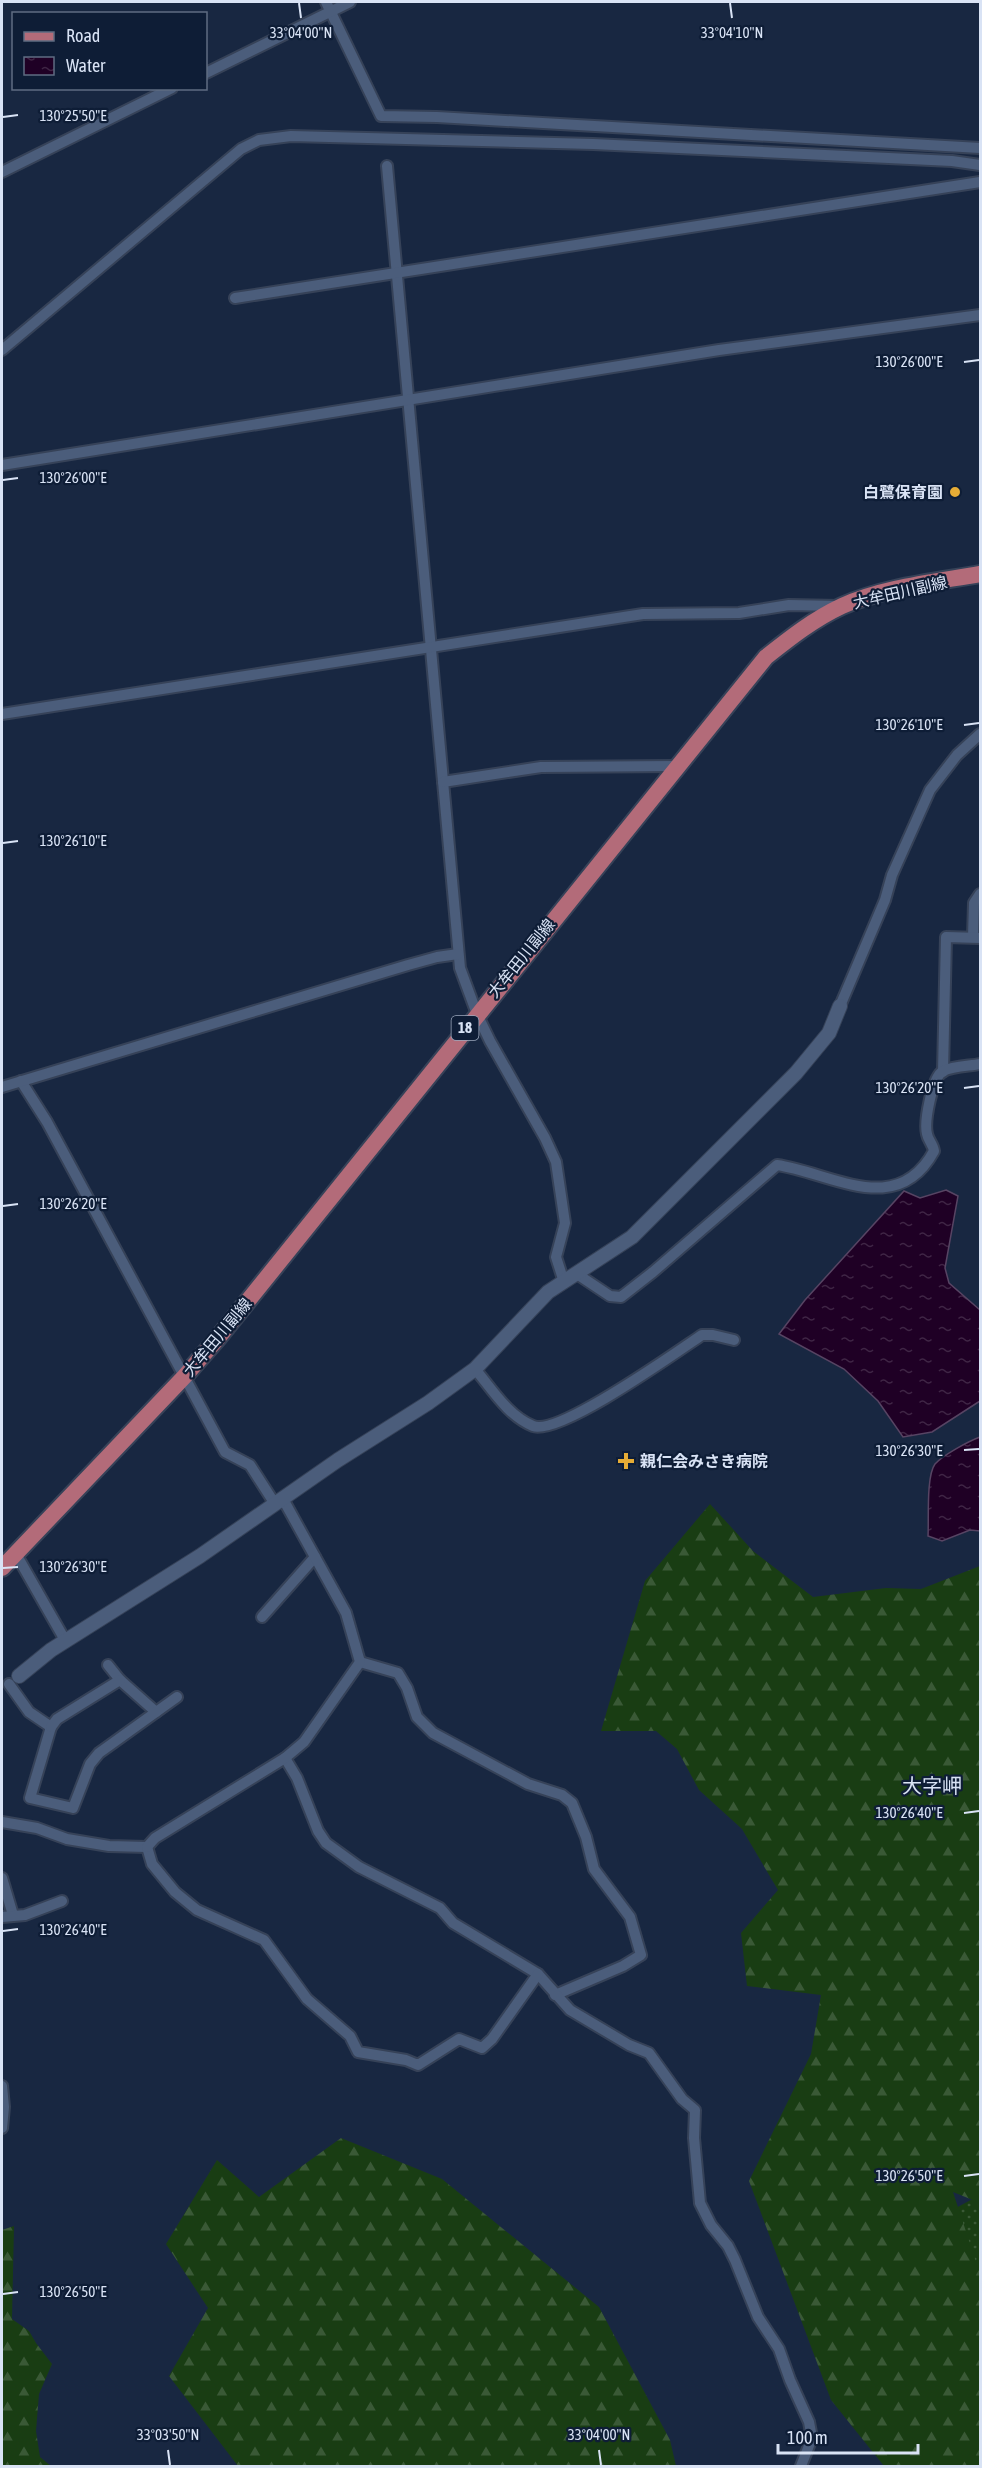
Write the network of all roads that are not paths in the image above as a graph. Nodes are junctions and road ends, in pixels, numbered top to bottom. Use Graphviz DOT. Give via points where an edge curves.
graph roads {
  1 [pos="350,2"];
  2 [pos="328,6"];
  3 [pos="207,72"];
  4 [pos="168,90"];
  5 [pos="981,148"];
  6 [pos="981,165"];
  7 [pos="387,166"];
  8 [pos="2,172"];
  9 [pos="981,182"];
  10 [pos="396,273"];
  11 [pos="235,298"];
  12 [pos="981,315"];
  13 [pos="2,350"];
  14 [pos="408,400"];
  15 [pos="2,465"];
  16 [pos="981,574"];
  17 [pos="842,606"];
  18 [pos="430,647"];
  19 [pos="2,714"];
  20 [pos="981,734"];
  21 [pos="676,766"];
  22 [pos="443,782"];
  23 [pos="981,894"];
  24 [pos="977,938"];
  25 [pos="458,954"];
  26 [pos="840,1006"];
  27 [pos="477,1014"];
  28 [pos="981,1064"];
  29 [pos="943,1072"];
  30 [pos="21,1081"];
  31 [pos="2,1087"];
  32 [pos="570,1278"];
  33 [pos="734,1341"];
  34 [pos="475,1369"];
  35 [pos="184,1377"];
  36 [pos="279,1501"];
  37 [pos="16,1554"];
  38 [pos="315,1557"];
  39 [pos="2,1568"];
  40 [pos="262,1617"];
  41 [pos="65,1640"];
  42 [pos="360,1662"];
  43 [pos="108,1665"];
  44 [pos="120,1680"];
  45 [pos="10,1683"];
  46 [pos="177,1697"];
  47 [pos="156,1712"];
  48 [pos="51,1727"];
  49 [pos="285,1758"];
  50 [pos="2,1822"];
  51 [pos="147,1847"];
  52 [pos="2,1878"];
  53 [pos="62,1901"];
  54 [pos="7,1916"];
  55 [pos="537,1974"];
  56 [pos="555,1995"];
  57 [pos="2,2086"];
  58 [pos="2,2128"];
  59 [pos="801,2466"];
  1 -- 2 [label="street"];
  2 -- 3 [label="street" via="296,30"];
  2 -- 5 [label="street" via="381,116"];
  4 -- 8 [label="street"];
  6 -- 13 [label="street" via="581,144 291,136 259,140 240,149"];
  7 -- 10 [label="street"];
  9 -- 10 [label="street"];
  10 -- 11 [label="street"];
  10 -- 14 [label="street"];
  12 -- 14 [label="street" via="719,350"];
  14 -- 15 [label="street"];
  14 -- 18 [label="street"];
  16 -- 17 [label="main road, 大牟田川副線 / 18"];
  17 -- 18 [label="street" via="789,605 740,612 643,614"];
  17 -- 21 [label="main road, 大牟田川副線 / 18" via="803,628 766,657"];
  18 -- 19 [label="street"];
  18 -- 22 [label="street"];
  20 -- 26 [label="street" via="957,754 930,790"];
  21 -- 22 [label="street" via="541,767"];
  21 -- 27 [label="main road, 大牟田川副線 / 18"];
  22 -- 25 [label="street"];
  23 -- 24 [label="street" via="974,903"];
  24 -- 29 [label="street" via="946,937"];
  25 -- 27 [label="street"];
  25 -- 30 [label="street" via="408,965"];
  26 -- 32 [label="street" via="828,1033 796,1073 632,1237"];
  27 -- 32 [label="street" via="556,1162 566,1223 556,1257"];
  27 -- 35 [label="main road, 大牟田川副線 / 18"];
  28 -- 29 [label="street"];
  29 -- 32 [label="street" via="936,1077 926,1120 927,1137 934,1151 927,1164 908,1180 892,1187 861,1188 777,1165 621,1297"];
  30 -- 31 [label="street"];
  30 -- 35 [label="street"];
  32 -- 34 [label="street" via="536,1303"];
  33 -- 34 [label="street" via="702,1335 588,1408 562,1422 537,1427 516,1418"];
  34 -- 36 [label="street"];
  35 -- 36 [label="street" via="225,1452 250,1465"];
  35 -- 37 [label="main road, 大牟田川副線 / 18"];
  36 -- 38 [label="street"];
  36 -- 41 [label="street" via="200,1556"];
  37 -- 39 [label="main road, 大牟田川副線 / 18"];
  37 -- 41 [label="street"];
  38 -- 40 [label="street"];
  38 -- 42 [label="street" via="346,1613"];
  41 -- 45 [label="street"];
  42 -- 49 [label="street" via="304,1742"];
  42 -- 56 [label="street" via="398,1673 417,1717 433,1733 528,1785 572,1803 594,1869 630,1917 641,1955"];
  43 -- 44 [label="street"];
  44 -- 47 [label="street"];
  44 -- 48 [label="street" via="57,1719"];
  45 -- 48 [label="street" via="29,1712"];
  46 -- 47 [label="street"];
  47 -- 48 [label="street" via="99,1753 90,1764 74,1808 30,1798"];
  49 -- 51 [label="street" via="187,1816"];
  49 -- 55 [label="street" via="326,1843 359,1867 440,1908 453,1923"];
  50 -- 51 [label="street" via="37,1828 67,1839"];
  51 -- 55 [label="street" via="152,1864 174,1892 197,1910 264,1940 307,1999 350,2036 358,2052 418,2065 459,2039 482,2048"];
  52 -- 54 [label="street"];
  53 -- 54 [label="street" via="25,1915"];
  55 -- 56 [label="street"];
  56 -- 59 [label="street" via="570,2010 649,2054 682,2099 695,2110 700,2203 731,2253 758,2317 779,2349 809,2422 812,2438"];
  57 -- 58 [label="street"];
}
